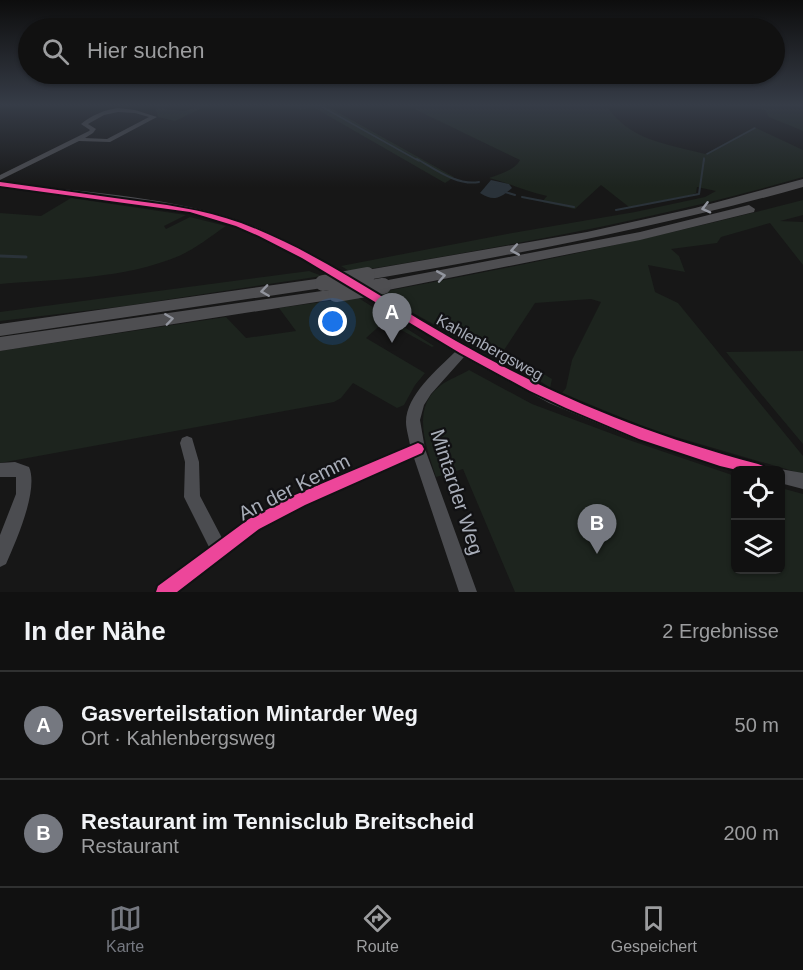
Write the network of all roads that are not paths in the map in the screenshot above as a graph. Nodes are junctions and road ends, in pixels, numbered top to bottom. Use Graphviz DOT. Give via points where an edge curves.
graph roads {
  1 [pos="91,132"];
  2 [pos="126,132"];
  3 [pos="79,139"];
  4 [pos="0,181"];
  5 [pos="803,183"];
  6 [pos="803,193"];
  7 [pos="329,288"];
  8 [pos="0,330"];
  9 [pos="0,344"];
  10 [pos="464,350"];
  11 [pos="187,443"];
  12 [pos="418,449"];
  13 [pos="742,466"];
  14 [pos="0,470"];
  15 [pos="785,477"];
  16 [pos="803,482"];
  17 [pos="219,550"];
  18 [pos="0,558"];
  19 [pos="165,592"];
  20 [pos="468,592"];
  1 -- 3 [label="street"];
  2 -- 3 [label="street" via="108,141"];
  3 -- 4 [label="street"];
  4 -- 10 [label="street, Kahlenbergsweg" via="190,210 254,229 300,251"];
  5 -- 7 [label="highway, one-way, bridge" via="607,231 367,275"];
  7 -- 6 [label="highway, one-way, bridge" via="383,286 640,236"];
  7 -- 8 [label="highway, one-way"];
  9 -- 7 [label="highway, one-way"];
  10 -- 12 [label="street, Mintarder Weg" via="418,404 413,420"];
  10 -- 13 [label="street, Kahlenbergsweg" via="527,386 634,431"];
  11 -- 17 [label="street" via="192,462 192,497"];
  12 -- 17 [label="street, An der Kemm" via="300,500 254,524"];
  12 -- 20 [label="street, Mintarder Weg"];
  14 -- 18 [label="street" via="24,472 24,494"];
  15 -- 16 [label="street"];
  17 -- 19 [label="street, An der Kemm"];
}
